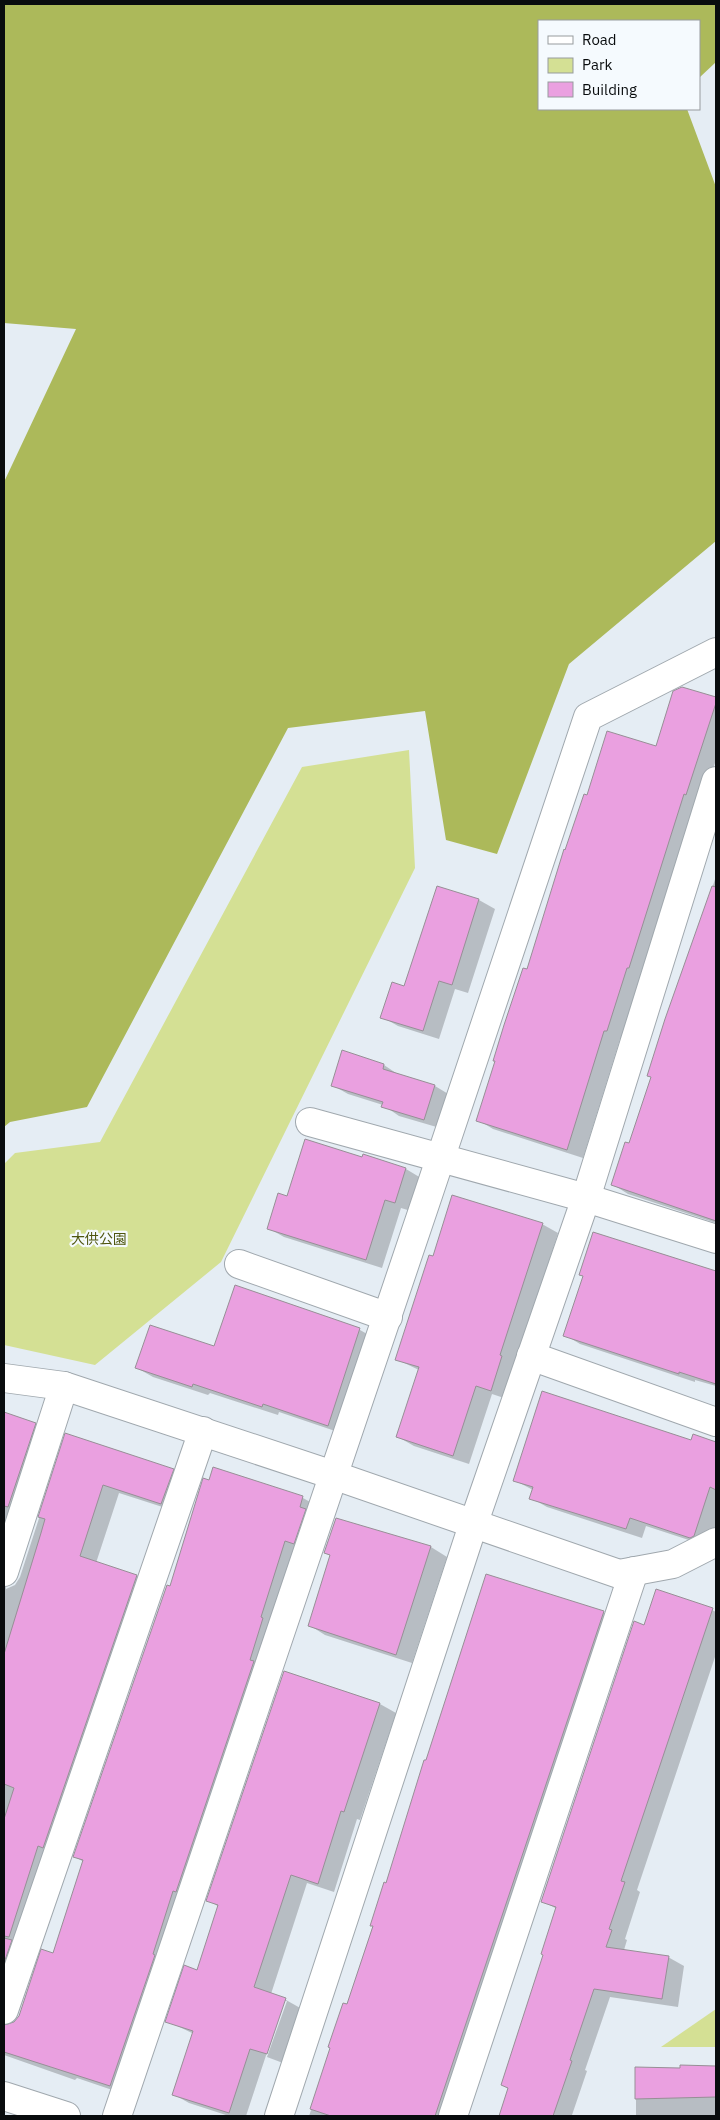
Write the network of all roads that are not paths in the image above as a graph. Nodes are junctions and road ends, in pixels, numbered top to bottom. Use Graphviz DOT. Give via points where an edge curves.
graph roads {
  1 [pos="716,652"];
  2 [pos="716,781"];
  3 [pos="310,1122"];
  4 [pos="441,1159"];
  5 [pos="586,1198"];
  6 [pos="716,1239"];
  7 [pos="239,1264"];
  8 [pos="388,1317"];
  9 [pos="532,1356"];
  10 [pos="4,1378"];
  11 [pos="64,1386"];
  12 [pos="716,1422"];
  13 [pos="204,1431"];
  14 [pos="333,1475"];
  15 [pos="474,1525"];
  16 [pos="716,1542"];
  17 [pos="4,1572"];
  18 [pos="634,1572"];
  19 [pos="4,2010"];
  20 [pos="4,2096"];
  21 [pos="66,2116"];
  22 [pos="117,2116"];
  23 [pos="279,2116"];
  24 [pos="453,2116"];
  1 -- 4 [label="street" via="588,717"];
  2 -- 5 [label="street"];
  3 -- 4 [label="street"];
  4 -- 5 [label="street"];
  4 -- 8 [label="street"];
  5 -- 6 [label="street"];
  5 -- 9 [label="street"];
  7 -- 8 [label="street"];
  8 -- 14 [label="street"];
  9 -- 12 [label="street"];
  9 -- 15 [label="street"];
  10 -- 11 [label="street"];
  11 -- 13 [label="street"];
  11 -- 17 [label="street"];
  13 -- 14 [label="street"];
  13 -- 19 [label="street"];
  14 -- 15 [label="street"];
  14 -- 22 [label="street"];
  15 -- 18 [label="street" via="619,1574"];
  15 -- 23 [label="street"];
  16 -- 18 [label="street" via="674,1564"];
  18 -- 24 [label="street"];
  20 -- 21 [label="street"];
}
